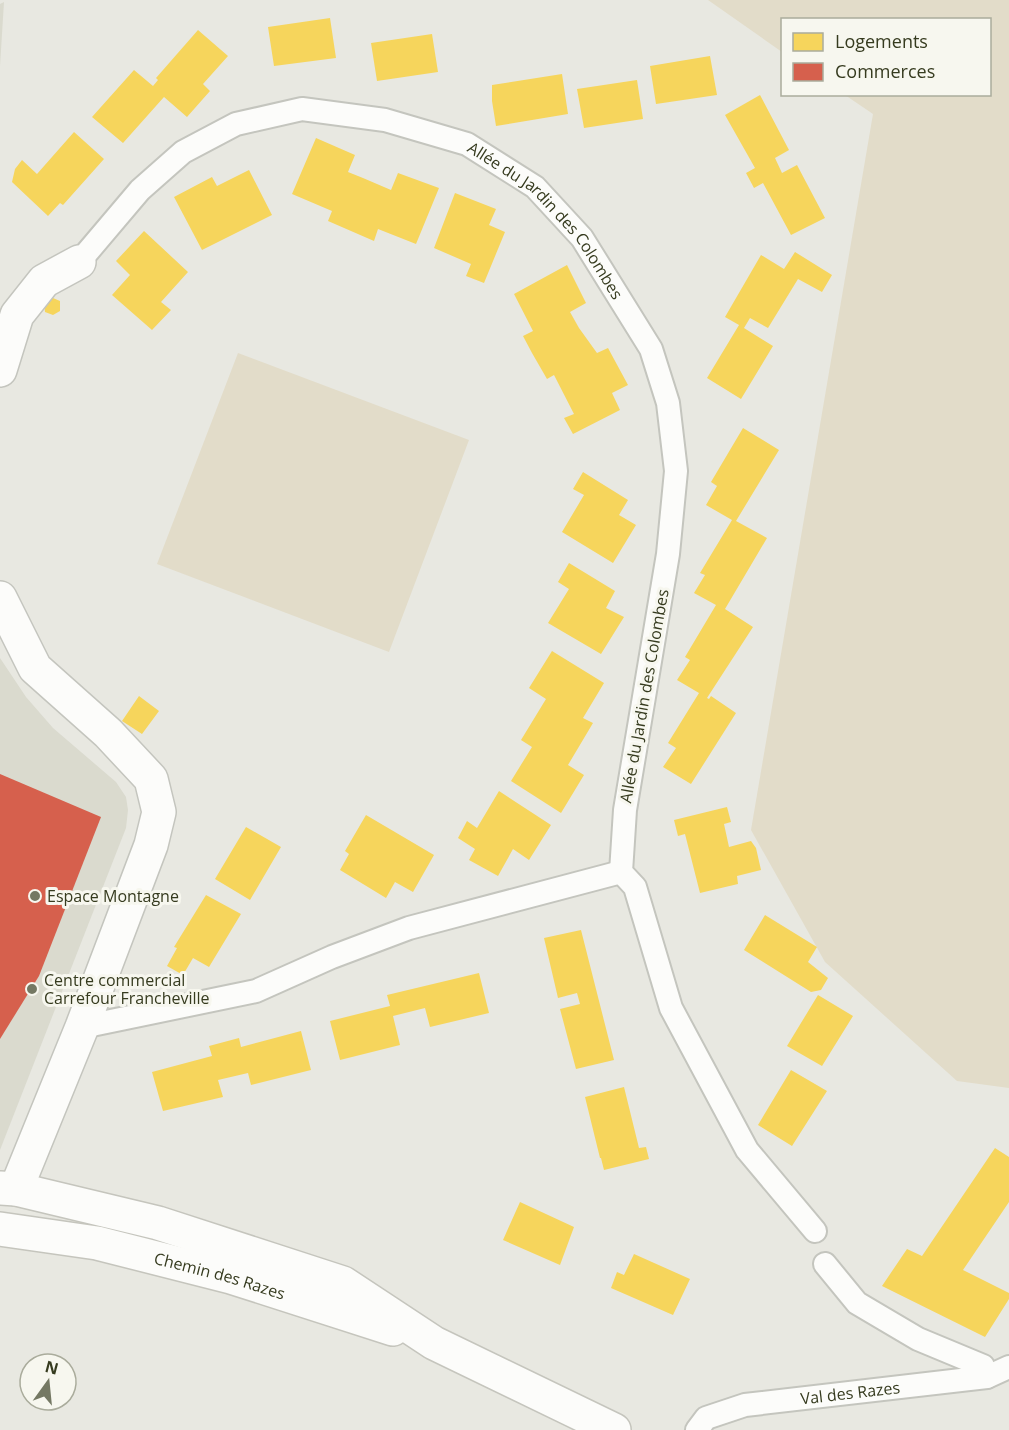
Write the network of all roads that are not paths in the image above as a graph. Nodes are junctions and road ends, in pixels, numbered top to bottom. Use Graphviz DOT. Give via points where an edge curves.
graph roads {
  1 [pos="79,262"];
  2 [pos="0,370"];
  3 [pos="0,598"];
  4 [pos="621,872"];
  5 [pos="82,1027"];
  6 [pos="5,1190"];
  7 [pos="0,1229"];
  8 [pos="815,1231"];
  9 [pos="825,1264"];
  10 [pos="434,1343"];
  11 [pos="1009,1367"];
  12 [pos="987,1377"];
  13 [pos="614,1430"];
  14 [pos="698,1430"];
  1 -- 2 [label="street, Allée du Jardin des Colombes" via="44,281 17,315"];
  1 -- 4 [label="lane, Allée du Jardin des Colombes" via="140,190 183,152 236,124 302,109 385,120 467,144 535,187 582,238 651,349 668,403 676,471 668,554 625,810"];
  3 -- 5 [label="street" via="35,668 108,733 151,779 159,812 151,845"];
  4 -- 5 [label="lane" via="409,927 256,991"];
  4 -- 8 [label="lane" via="635,887 671,1008 747,1150"];
  5 -- 6 [label="street"];
  6 -- 10 [label="street, Chemin des Razes" via="158,1223 343,1283"];
  7 -- 10 [label="street, Chemin des Razes" via="97,1243 231,1276"];
  9 -- 12 [label="lane" via="857,1303 918,1339 983,1366"];
  10 -- 13 [label="street, Chemin des Razes"];
  11 -- 12 [label="lane, Val des Razes"];
  12 -- 14 [label="lane, Val des Razes" via="745,1405 706,1418"];
}
